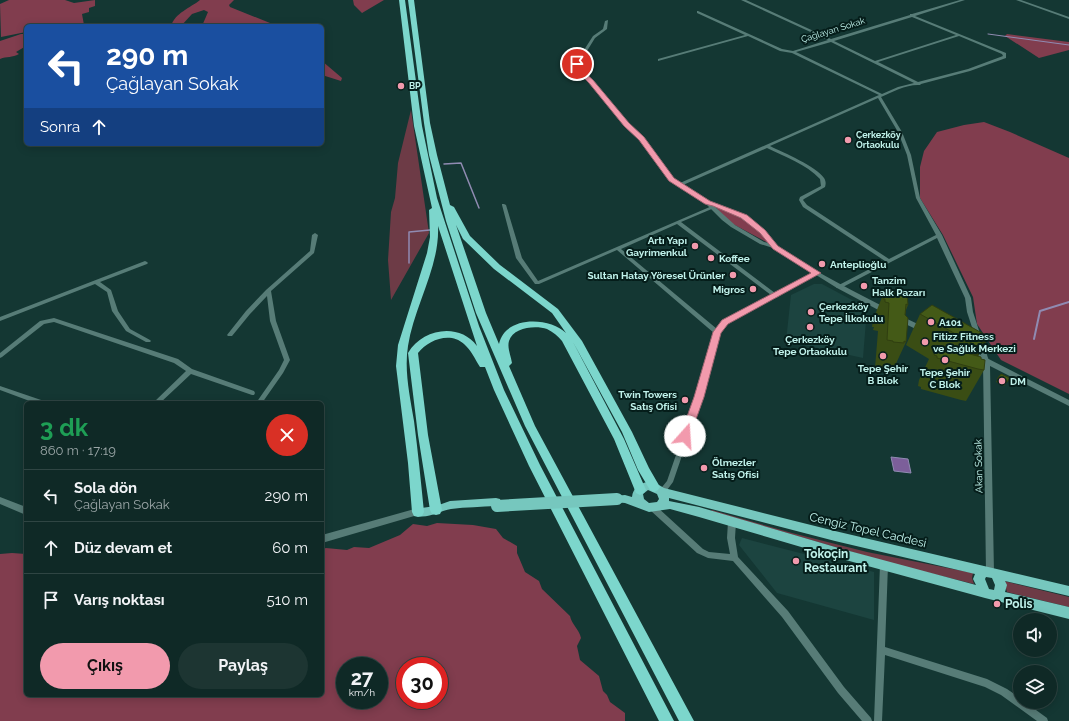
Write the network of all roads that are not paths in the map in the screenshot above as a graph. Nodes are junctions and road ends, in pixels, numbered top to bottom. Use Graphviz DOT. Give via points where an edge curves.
graph roads {
  1 [pos="402,0"];
  2 [pos="411,0"];
  3 [pos="743,0"];
  4 [pos="962,0"];
  5 [pos="1018,0"];
  6 [pos="698,12"];
  7 [pos="911,15"];
  8 [pos="1069,18"];
  9 [pos="607,21"];
  10 [pos="748,35"];
  11 [pos="959,35"];
  12 [pos="830,40"];
  13 [pos="792,52"];
  14 [pos="659,60"];
  15 [pos="874,62"];
  16 [pos="919,84"];
  17 [pos="880,96"];
  18 [pos="833,112"];
  19 [pos="838,114"];
  20 [pos="766,146"];
  21 [pos="680,185"];
  22 [pos="445,197"];
  23 [pos="433,198"];
  24 [pos="504,204"];
  25 [pos="710,205"];
  26 [pos="678,222"];
  27 [pos="315,235"];
  28 [pos="938,235"];
  29 [pos="775,247"];
  30 [pos="617,248"];
  31 [pos="889,261"];
  32 [pos="145,263"];
  33 [pos="817,273"];
  34 [pos="95,282"];
  35 [pos="839,287"];
  36 [pos="269,292"];
  37 [pos="776,296"];
  38 [pos="0,320"];
  39 [pos="717,332"];
  40 [pos="932,334"];
  41 [pos="230,335"];
  42 [pos="148,341"];
  43 [pos="967,352"];
  44 [pos="0,356"];
  45 [pos="986,361"];
  46 [pos="190,371"];
  47 [pos="513,387"];
  48 [pos="0,388"];
  49 [pos="499,390"];
  50 [pos="252,393"];
  51 [pos="36,401"];
  52 [pos="158,401"];
  53 [pos="260,401"];
  54 [pos="1069,403"];
  55 [pos="658,490"];
  56 [pos="639,491"];
  57 [pos="616,497"];
  58 [pos="0,500"];
  59 [pos="642,504"];
  60 [pos="657,506"];
  61 [pos="24,510"];
  62 [pos="436,510"];
  63 [pos="418,512"];
  64 [pos="732,522"];
  65 [pos="324,538"];
  66 [pos="735,558"];
  67 [pos="884,565"];
  68 [pos="989,572"];
  69 [pos="1069,590"];
  70 [pos="985,592"];
  71 [pos="999,596"];
  72 [pos="1069,613"];
  73 [pos="881,650"];
  74 [pos="667,721"];
  75 [pos="687,721"];
  76 [pos="868,721"];
  77 [pos="878,721"];
  78 [pos="1044,721"];
  1 -- 23 [label="highway" via="418,126"];
  2 -- 22 [label="highway" via="427,123"];
  3 -- 12 [label="street"];
  4 -- 7 [label="street, Çağlayan Sokak"];
  5 -- 8 [label="street"];
  6 -- 10 [label="street"];
  7 -- 11 [label="street"];
  7 -- 12 [label="street, Çağlayan Sokak"];
  9 -- 21 [label="street" via="604,29 594,37 577,64 580,71 626,125 641,138 672,180"];
  10 -- 13 [label="street" via="781,50"];
  10 -- 14 [label="street"];
  11 -- 15 [label="street"];
  11 -- 16 [label="street" via="1004,53 1005,57"];
  12 -- 13 [label="street, Çağlayan Sokak"];
  12 -- 15 [label="street"];
  13 -- 17 [label="street, Çağlayan Sokak"];
  15 -- 16 [label="street"];
  16 -- 17 [label="street" via="899,88"];
  17 -- 19 [label="street"];
  17 -- 28 [label="street" via="900,132 909,156 918,198"];
  18 -- 19 [label="street"];
  19 -- 20 [label="street"];
  20 -- 21 [label="street"];
  20 -- 31 [label="street" via="822,178 823,187 802,198 805,206"];
  21 -- 25 [label="street"];
  22 -- 47 [label="highway" via="450,221 481,313"];
  22 -- 55 [label="highway" via="466,237 497,267 555,310 579,343 647,475"];
  23 -- 49 [label="highway" via="467,305"];
  23 -- 63 [label="highway" via="434,237 431,253 403,345 401,366"];
  24 -- 30 [label="street" via="519,258 538,283"];
  25 -- 26 [label="street"];
  25 -- 29 [label="street" via="733,226 762,243"];
  25 -- 29 [label="street" via="715,204 744,217"];
  26 -- 30 [label="street"];
  26 -- 37 [label="street"];
  27 -- 36 [label="street" via="312,252 276,282"];
  28 -- 31 [label="street"];
  28 -- 45 [label="street" via="968,298"];
  29 -- 33 [label="street"];
  30 -- 39 [label="street"];
  31 -- 35 [label="street"];
  32 -- 34 [label="street"];
  33 -- 35 [label="street"];
  33 -- 37 [label="street"];
  34 -- 38 [label="street"];
  34 -- 42 [label="street" via="109,291 115,311 128,330"];
  35 -- 40 [label="street"];
  36 -- 41 [label="street" via="238,323"];
  36 -- 53 [label="street" via="273,321 287,360 283,370"];
  37 -- 39 [label="street" via="725,322"];
  39 -- 55 [label="street" via="699,397 670,482"];
  43 -- 45 [label="street"];
  44 -- 46 [label="street" via="42,322 54,320 176,361"];
  45 -- 54 [label="street"];
  45 -- 68 [label="street, Akan Sokak"];
  46 -- 50 [label="street"];
  46 -- 52 [label="street"];
  47 -- 56 [label="highway" via="504,346 506,338 514,330 534,324 554,328 562,333 619,439"];
  47 -- 75 [label="highway" via="530,426"];
  48 -- 51 [label="street"];
  49 -- 62 [label="highway" via="475,350 463,338 453,335 429,338 413,353"];
  49 -- 74 [label="highway" via="535,466"];
  55 -- 56 [label="main road" via="647,486"];
  55 -- 60 [label="main road" via="664,499"];
  55 -- 68 [label="main road, Cengiz Topel Caddesi" via="835,536"];
  56 -- 57 [label="main road"];
  56 -- 59 [label="main road" via="637,497"];
  57 -- 59 [label="main road"];
  57 -- 62 [label="main road, bridge"];
  58 -- 61 [label="street"];
  59 -- 60 [label="main road"];
  60 -- 64 [label="main road" via="687,509"];
  60 -- 66 [label="street" via="700,551 708,555"];
  62 -- 63 [label="main road"];
  63 -- 65 [label="street"];
  64 -- 66 [label="street" via="731,538"];
  64 -- 67 [label="main road"];
  66 -- 76 [label="street" via="784,614 841,690"];
  67 -- 70 [label="main road"];
  67 -- 73 [label="street"];
  68 -- 69 [label="main road, Cengiz Topel Caddesi"];
  68 -- 70 [label="main road" via="979,579"];
  68 -- 71 [label="main road" via="1001,585"];
  70 -- 71 [label="main road"];
  71 -- 72 [label="main road"];
  73 -- 77 [label="street"];
  73 -- 78 [label="street" via="987,683"];
}
